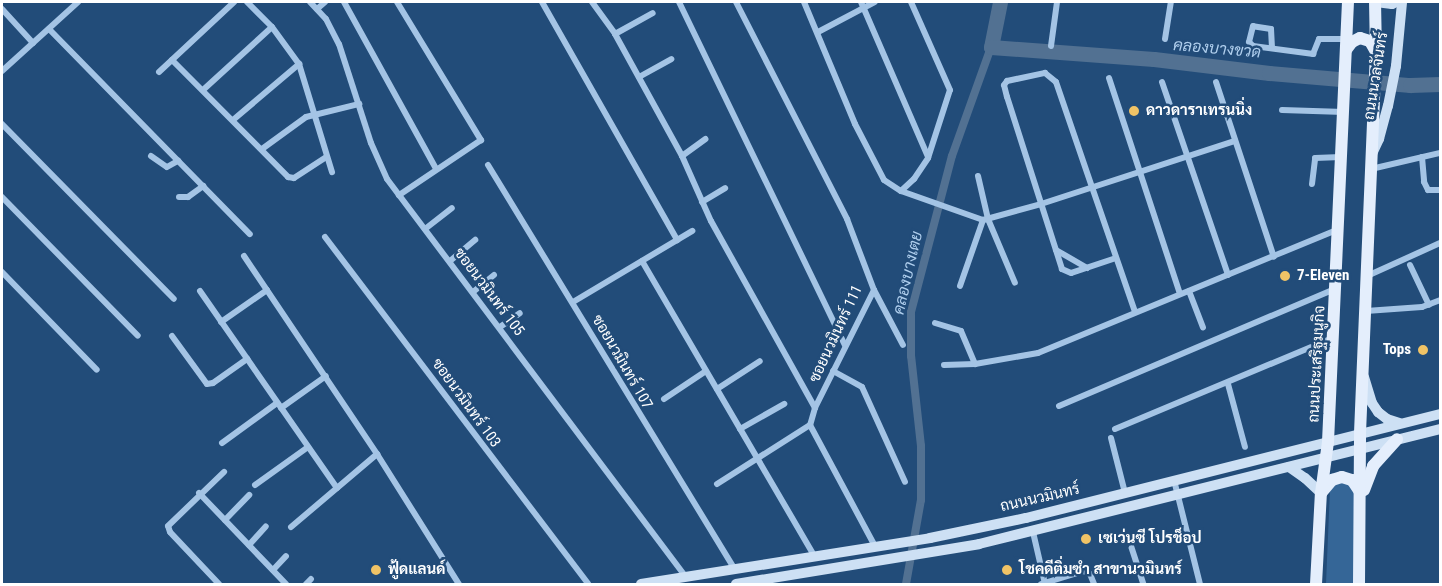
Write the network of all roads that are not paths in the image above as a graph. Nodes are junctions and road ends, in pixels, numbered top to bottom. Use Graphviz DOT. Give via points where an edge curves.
graph roads {
  1 [pos="78,2"];
  2 [pos="234,2"];
  3 [pos="247,2"];
  4 [pos="310,2"];
  5 [pos="325,2"];
  6 [pos="344,2"];
  7 [pos="397,2"];
  8 [pos="542,2"];
  9 [pos="592,2"];
  10 [pos="679,2"];
  11 [pos="736,2"];
  12 [pos="804,2"];
  13 [pos="875,2"];
  14 [pos="911,2"];
  15 [pos="1057,2"];
  16 [pos="1170,2"];
  17 [pos="1348,2"];
  18 [pos="1376,2"];
  19 [pos="1396,2"];
  20 [pos="1402,2"];
  21 [pos="862,4"];
  22 [pos="2,9"];
  23 [pos="317,9"];
  24 [pos="653,12"];
  25 [pos="272,27"];
  26 [pos="49,29"];
  27 [pos="818,32"];
  28 [pos="615,34"];
  29 [pos="1166,39"];
  30 [pos="1347,39"];
  31 [pos="33,43"];
  32 [pos="1051,46"];
  33 [pos="1272,48"];
  34 [pos="1376,53"];
  35 [pos="671,59"];
  36 [pos="172,60"];
  37 [pos="1346,60"];
  38 [pos="298,63"];
  39 [pos="2,71"];
  40 [pos="159,72"];
  41 [pos="639,77"];
  42 [pos="1109,78"];
  43 [pos="1162,82"];
  44 [pos="1216,82"];
  45 [pos="203,90"];
  46 [pos="359,104"];
  47 [pos="1345,107"];
  48 [pos="1282,110"];
  49 [pos="313,114"];
  50 [pos="232,120"];
  51 [pos="2,124"];
  52 [pos="705,139"];
  53 [pos="1235,141"];
  54 [pos="262,149"];
  55 [pos="1440,153"];
  56 [pos="1372,154"];
  57 [pos="1186,155"];
  58 [pos="151,156"];
  59 [pos="682,156"];
  60 [pos="326,157"];
  61 [pos="1342,157"];
  62 [pos="1422,157"];
  63 [pos="928,158"];
  64 [pos="178,161"];
  65 [pos="488,165"];
  66 [pos="436,169"];
  67 [pos="1371,169"];
  68 [pos="332,172"];
  69 [pos="1142,173"];
  70 [pos="978,176"];
  71 [pos="1312,184"];
  72 [pos="203,186"];
  73 [pos="1092,187"];
  74 [pos="725,188"];
  75 [pos="1440,190"];
  76 [pos="901,191"];
  77 [pos="399,195"];
  78 [pos="2,197"];
  79 [pos="179,197"];
  80 [pos="702,202"];
  81 [pos="1041,204"];
  82 [pos="452,208"];
  83 [pos="985,220"];
  84 [pos="425,229"];
  85 [pos="1338,230"];
  86 [pos="692,231"];
  87 [pos="250,234"];
  88 [pos="325,237"];
  89 [pos="475,240"];
  90 [pos="677,240"];
  91 [pos="1440,243"];
  92 [pos="1056,250"];
  93 [pos="244,256"];
  94 [pos="1274,257"];
  95 [pos="1116,258"];
  96 [pos="450,261"];
  97 [pos="642,261"];
  98 [pos="1410,265"];
  99 [pos="1087,268"];
  100 [pos="2,272"];
  101 [pos="494,275"];
  102 [pos="1228,275"];
  103 [pos="1367,276"];
  104 [pos="1015,283"];
  105 [pos="960,286"];
  106 [pos="1335,289"];
  107 [pos="267,290"];
  108 [pos="874,290"];
  109 [pos="200,291"];
  110 [pos="1189,291"];
  111 [pos="473,292"];
  112 [pos="1180,294"];
  113 [pos="174,299"];
  114 [pos="1440,300"];
  115 [pos="573,302"];
  116 [pos="1429,305"];
  117 [pos="1366,311"];
  118 [pos="1135,312"];
  119 [pos="520,313"];
  120 [pos="221,322"];
  121 [pos="935,323"];
  122 [pos="500,327"];
  123 [pos="1203,327"];
  124 [pos="138,336"];
  125 [pos="172,336"];
  126 [pos="1333,338"];
  127 [pos="845,345"];
  128 [pos="903,345"];
  129 [pos="247,359"];
  130 [pos="760,361"];
  131 [pos="944,364"];
  132 [pos="975,364"];
  133 [pos="97,370"];
  134 [pos="706,371"];
  135 [pos="833,371"];
  136 [pos="1364,374"];
  137 [pos="326,376"];
  138 [pos="1228,384"];
  139 [pos="717,389"];
  140 [pos="664,399"];
  141 [pos="784,404"];
  142 [pos="279,405"];
  143 [pos="1059,406"];
  144 [pos="814,408"];
  145 [pos="1440,414"];
  146 [pos="1402,424"];
  147 [pos="810,425"];
  148 [pos="740,429"];
  149 [pos="1115,429"];
  150 [pos="1440,429"];
  151 [pos="1360,433"];
  152 [pos="1111,438"];
  153 [pos="1397,439"];
  154 [pos="1328,442"];
  155 [pos="222,443"];
  156 [pos="308,447"];
  157 [pos="1245,447"];
  158 [pos="1360,447"];
  159 [pos="377,454"];
  160 [pos="1326,457"];
  161 [pos="758,459"];
  162 [pos="1289,467"];
  163 [pos="224,472"];
  164 [pos="1174,480"];
  165 [pos="905,482"];
  166 [pos="717,484"];
  167 [pos="255,485"];
  168 [pos="337,489"];
  169 [pos="1125,493"];
  170 [pos="1321,493"];
  171 [pos="199,494"];
  172 [pos="249,495"];
  173 [pos="1178,495"];
  174 [pos="1361,499"];
  175 [pos="225,520"];
  176 [pos="266,526"];
  177 [pos="291,527"];
  178 [pos="1033,532"];
  179 [pos="249,545"];
  180 [pos="875,546"];
  181 [pos="1131,546"];
  182 [pos="286,556"];
  183 [pos="814,557"];
  184 [pos="273,570"];
  185 [pos="736,570"];
  186 [pos="687,577"];
  187 [pos="737,584"];
  188 [pos="1043,584"];
  189 [pos="219,585"];
  190 [pos="286,585"];
  191 [pos="459,585"];
  192 [pos="588,585"];
  193 [pos="641,585"];
  194 [pos="1094,585"];
  195 [pos="1143,585"];
  196 [pos="1200,585"];
  197 [pos="1316,585"];
  198 [pos="1359,585"];
  1 -- 26 [label="street"];
  2 -- 36 [label="street"];
  3 -- 25 [label="street"];
  4 -- 23 [label="street, ซอยนวมินทร์ 105"];
  5 -- 23 [label="street"];
  6 -- 66 [label="street"];
  7 -- 66 [label="street" via="480,138 476,145"];
  8 -- 90 [label="street"];
  9 -- 28 [label="street"];
  10 -- 127 [label="street"];
  11 -- 108 [label="street, ซอยนวมินทร์ 111" via="847,219"];
  12 -- 27 [label="street"];
  13 -- 21 [label="street"];
  14 -- 63 [label="street" via="950,90"];
  15 -- 32 [label="street"];
  16 -- 29 [label="street"];
  17 -- 30 [label="main road, ถนนประเสริฐมนูกิจ"];
  18 -- 19 [label="main road"];
  18 -- 34 [label="main road"];
  20 -- 56 [label="main road, ถนนนวลจันทร์" via="1396,66 1382,131"];
  21 -- 27 [label="street"];
  21 -- 63 [label="street"];
  22 -- 31 [label="street"];
  23 -- 46 [label="street, ซอยนวมินทร์ 105" via="339,44"];
  24 -- 28 [label="street"];
  25 -- 38 [label="street"];
  25 -- 45 [label="street"];
  26 -- 31 [label="street"];
  26 -- 64 [label="street"];
  27 -- 76 [label="street" via="855,124 884,180"];
  28 -- 41 [label="street"];
  30 -- 33 [label="street" via="1319,39 1313,54"];
  30 -- 37 [label="main road, ถนนประเสริฐมนูกิจ"];
  31 -- 39 [label="street"];
  33 -- 33 [label="street" via="1250,44 1253,26 1271,29"];
  34 -- 37 [label="main road" via="1373,44 1360,38 1348,45"];
  34 -- 56 [label="main road"];
  35 -- 41 [label="street"];
  36 -- 40 [label="street"];
  36 -- 45 [label="street"];
  37 -- 47 [label="main road, ถนนประเสริฐมนูกิจ"];
  38 -- 49 [label="street"];
  38 -- 50 [label="street"];
  41 -- 59 [label="street"];
  42 -- 69 [label="street"];
  43 -- 57 [label="street"];
  44 -- 53 [label="street"];
  45 -- 50 [label="street"];
  46 -- 49 [label="street"];
  46 -- 77 [label="street, ซอยนวมินทร์ 105" via="381,169"];
  47 -- 48 [label="street"];
  47 -- 61 [label="main road, ถนนประเสริฐมนูกิจ"];
  49 -- 54 [label="street"];
  49 -- 60 [label="street"];
  50 -- 54 [label="street"];
  51 -- 113 [label="street"];
  52 -- 59 [label="street"];
  53 -- 57 [label="street"];
  53 -- 94 [label="street"];
  54 -- 60 [label="street" via="291,179"];
  55 -- 62 [label="street"];
  56 -- 67 [label="main road"];
  57 -- 69 [label="street"];
  57 -- 102 [label="street"];
  58 -- 64 [label="street" via="167,167"];
  59 -- 80 [label="street"];
  60 -- 68 [label="street"];
  61 -- 71 [label="street" via="1315,158"];
  61 -- 85 [label="main road, ถนนประเสริฐมนูกิจ"];
  62 -- 67 [label="street"];
  62 -- 75 [label="street" via="1428,190"];
  63 -- 76 [label="street" via="914,180"];
  64 -- 72 [label="street"];
  65 -- 115 [label="street, ซอยนวมินทร์ 107"];
  66 -- 77 [label="street"];
  67 -- 103 [label="main road"];
  69 -- 73 [label="street"];
  69 -- 112 [label="street"];
  70 -- 83 [label="street"];
  72 -- 79 [label="street" via="188,197"];
  72 -- 87 [label="street"];
  73 -- 81 [label="street"];
  73 -- 81 [label="street" via="1054,77 1045,73 1014,78 1004,85 1005,91"];
  73 -- 95 [label="street"];
  74 -- 80 [label="street"];
  76 -- 83 [label="street"];
  77 -- 84 [label="street, ซอยนวมินทร์ 105"];
  78 -- 124 [label="street"];
  80 -- 144 [label="street"];
  81 -- 83 [label="street"];
  81 -- 92 [label="street"];
  82 -- 84 [label="street"];
  83 -- 104 [label="street"];
  83 -- 105 [label="street"];
  84 -- 96 [label="street, ซอยนวมินทร์ 105"];
  85 -- 94 [label="street"];
  85 -- 106 [label="main road, ถนนประเสริฐมนูกิจ"];
  86 -- 90 [label="street"];
  88 -- 192 [label="street, ซอยนวมินทร์ 103"];
  89 -- 96 [label="street"];
  90 -- 97 [label="street"];
  91 -- 103 [label="street"];
  92 -- 99 [label="street"];
  92 -- 99 [label="street" via="1066,272"];
  93 -- 107 [label="street"];
  94 -- 102 [label="street"];
  95 -- 99 [label="street"];
  95 -- 118 [label="street"];
  96 -- 111 [label="street, ซอยนวมินทร์ 105"];
  97 -- 115 [label="street"];
  97 -- 134 [label="street"];
  98 -- 116 [label="street"];
  100 -- 133 [label="street"];
  101 -- 111 [label="street"];
  102 -- 110 [label="street"];
  103 -- 117 [label="main road"];
  106 -- 126 [label="main road, ถนนประเสริฐมนูกิจ"];
  106 -- 143 [label="street"];
  107 -- 120 [label="street"];
  107 -- 137 [label="street"];
  108 -- 127 [label="street, ซอยนวมินทร์ 111"];
  108 -- 128 [label="street"];
  109 -- 120 [label="street"];
  110 -- 112 [label="street"];
  110 -- 123 [label="street"];
  111 -- 122 [label="street, ซอยนวมินทร์ 105"];
  112 -- 118 [label="street"];
  114 -- 116 [label="street"];
  115 -- 185 [label="street, ซอยนวมินทร์ 107"];
  116 -- 117 [label="street"];
  117 -- 136 [label="main road"];
  118 -- 132 [label="street" via="1038,353"];
  119 -- 122 [label="street"];
  120 -- 129 [label="street"];
  121 -- 132 [label="street" via="961,331"];
  122 -- 186 [label="street, ซอยนวมินทร์ 105"];
  125 -- 129 [label="street" via="207,384 213,384"];
  126 -- 138 [label="street"];
  126 -- 154 [label="main road, ถนนประเสริฐมนูกิจ"];
  127 -- 135 [label="street, ซอยนวมินทร์ 111"];
  129 -- 142 [label="street"];
  130 -- 139 [label="street"];
  131 -- 132 [label="street"];
  134 -- 139 [label="street"];
  134 -- 140 [label="street"];
  135 -- 144 [label="street, ซอยนวมินทร์ 111"];
  135 -- 165 [label="street" via="862,387"];
  136 -- 146 [label="main road" via="1378,412 1387,420"];
  136 -- 151 [label="main road"];
  137 -- 142 [label="street"];
  137 -- 159 [label="street"];
  138 -- 149 [label="street"];
  138 -- 157 [label="street"];
  139 -- 148 [label="street"];
  141 -- 148 [label="street"];
  142 -- 155 [label="street"];
  142 -- 156 [label="street"];
  144 -- 147 [label="street, ซอยนวมินทร์ 111"];
  145 -- 146 [label="main road, ถนนนวมินทร์"];
  146 -- 151 [label="main road, ถนนนวมินทร์"];
  147 -- 161 [label="street"];
  147 -- 180 [label="street"];
  148 -- 161 [label="street"];
  150 -- 153 [label="main road, ถนนนวมินทร์"];
  151 -- 154 [label="main road, ถนนนวมินทร์"];
  151 -- 158 [label="main road"];
  152 -- 169 [label="street"];
  153 -- 158 [label="main road, ถนนนวมินทร์"];
  153 -- 174 [label="main road" via="1374,466"];
  154 -- 160 [label="main road, ถนนประเสริฐมนูกิจ"];
  154 -- 164 [label="main road, ถนนนวมินทร์"];
  156 -- 167 [label="street"];
  156 -- 168 [label="street"];
  158 -- 160 [label="main road, ถนนนวมินทร์"];
  158 -- 174 [label="main road"];
  159 -- 168 [label="street"];
  159 -- 191 [label="street"];
  160 -- 162 [label="main road, ถนนนวมินทร์"];
  160 -- 170 [label="main road, ถนนประเสริฐมนูกิจ"];
  161 -- 166 [label="street"];
  161 -- 183 [label="street"];
  162 -- 170 [label="main road"];
  162 -- 173 [label="main road, ถนนนวมินทร์"];
  163 -- 171 [label="street"];
  164 -- 169 [label="main road, ถนนนวมินทร์"];
  164 -- 173 [label="street"];
  168 -- 177 [label="street"];
  169 -- 180 [label="main road, ถนนนวมินทร์" via="1026,518"];
  170 -- 174 [label="main road" via="1332,480 1342,477 1359,488"];
  170 -- 197 [label="main road, ถนนประเสริฐมนูกิจ"];
  171 -- 175 [label="street"];
  171 -- 189 [label="street" via="168,526"];
  172 -- 175 [label="street"];
  173 -- 178 [label="main road, ถนนนวมินทร์"];
  173 -- 196 [label="street"];
  174 -- 198 [label="main road"];
  175 -- 179 [label="street"];
  176 -- 179 [label="street"];
  178 -- 187 [label="main road, ถนนนวมินทร์" via="928,554"];
  178 -- 188 [label="street"];
  179 -- 184 [label="street"];
  180 -- 183 [label="main road, ถนนนวมินทร์"];
  181 -- 195 [label="street"];
  182 -- 184 [label="street"];
  183 -- 185 [label="main road, ถนนนวมินทร์"];
  184 -- 190 [label="street"];
  185 -- 186 [label="main road, ถนนนวมินทร์"];
  186 -- 193 [label="main road, ถนนนวมินทร์"];
  188 -- 194 [label="street" via="1084,571 1090,574"];
}
